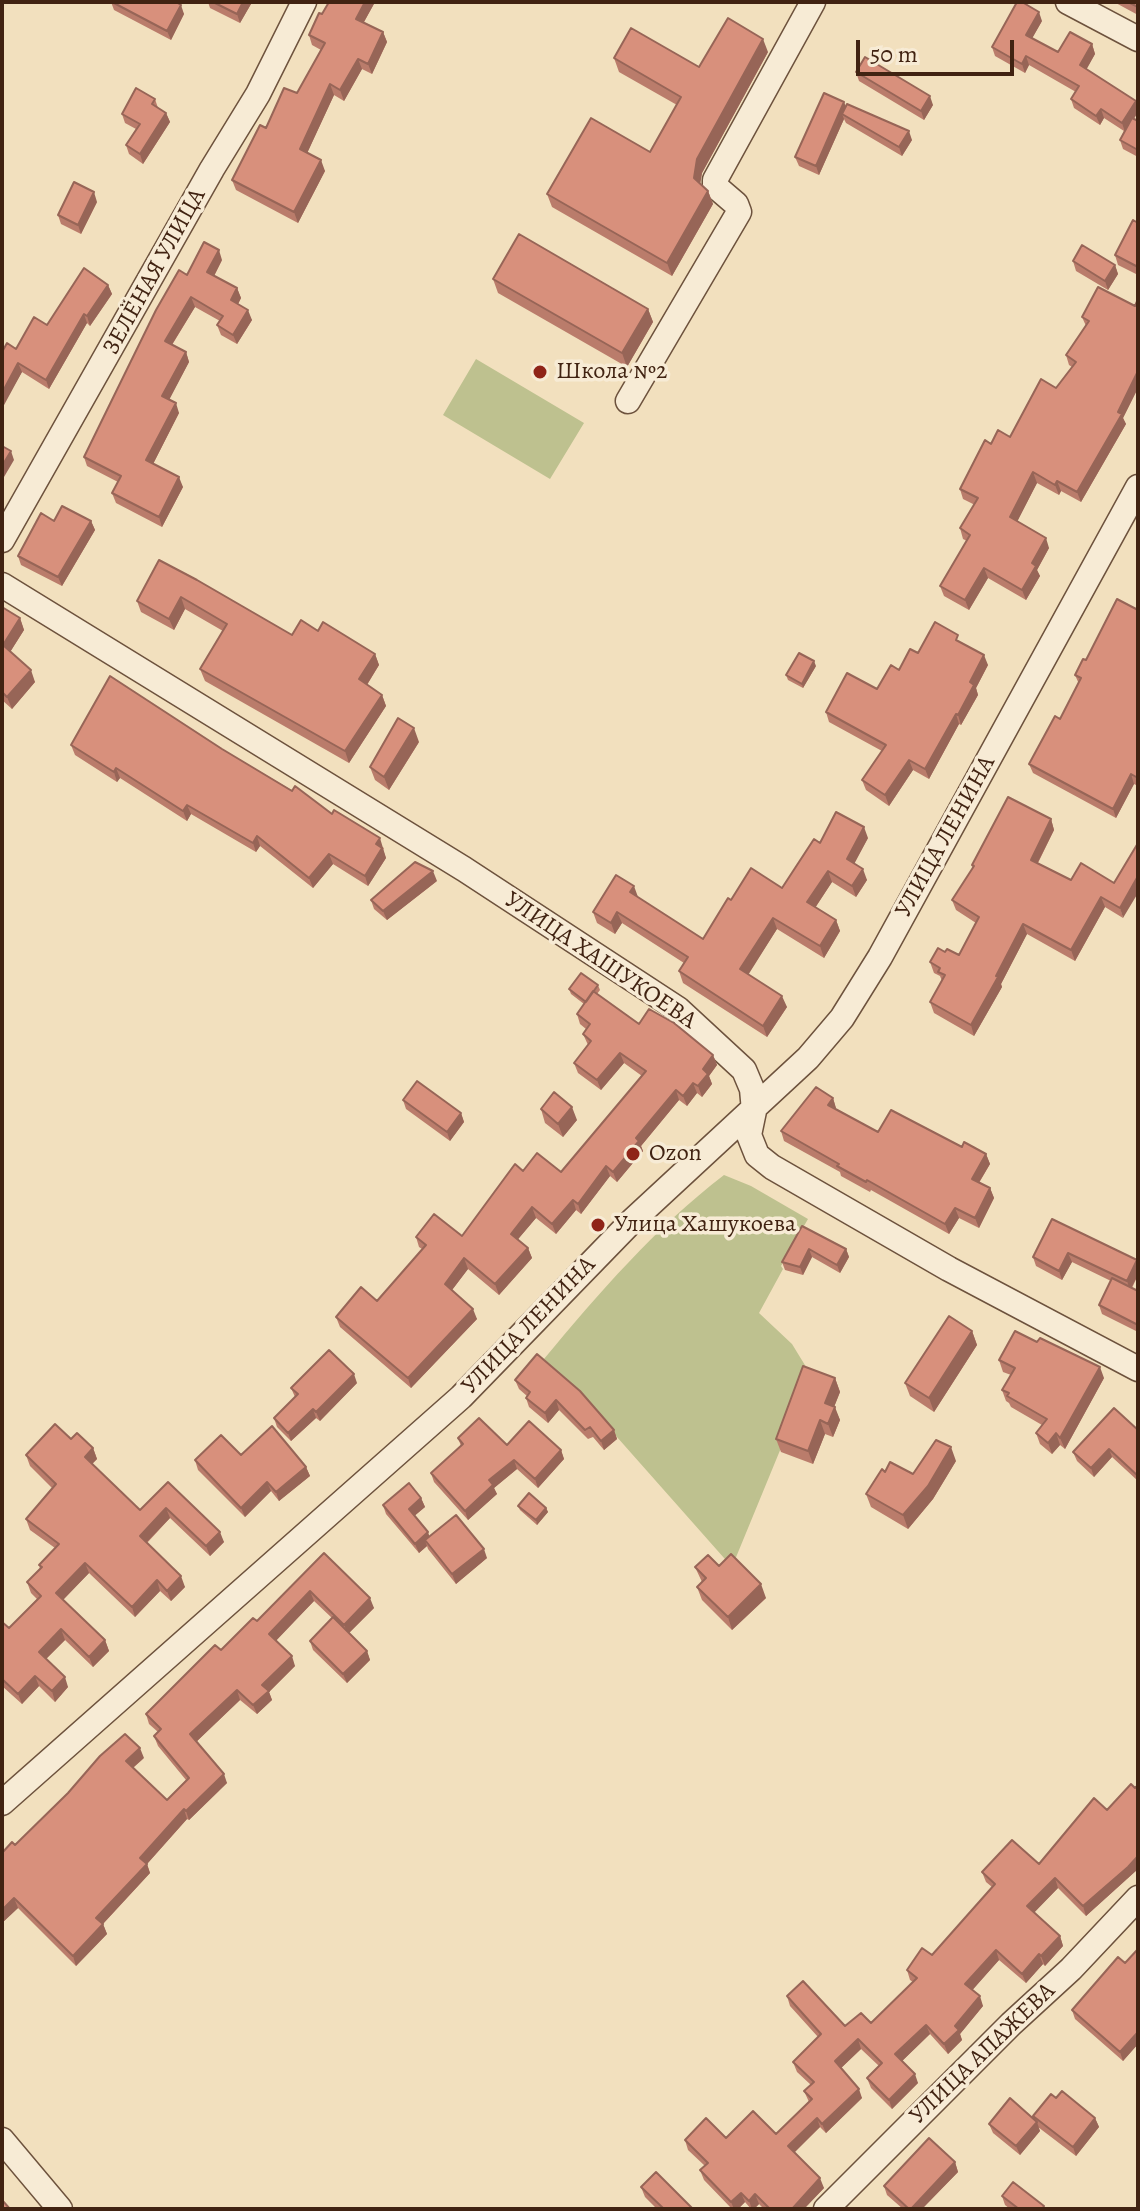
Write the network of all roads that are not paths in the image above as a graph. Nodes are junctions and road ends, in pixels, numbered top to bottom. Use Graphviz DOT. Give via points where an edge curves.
graph roads {
  1 [pos="304,2"];
  2 [pos="813,2"];
  3 [pos="1068,2"];
  4 [pos="1138,39"];
  5 [pos="628,401"];
  6 [pos="1138,487"];
  7 [pos="2,540"];
  8 [pos="2,585"];
  9 [pos="754,1111"];
  10 [pos="1138,1369"];
  11 [pos="2,1803"];
  12 [pos="1138,1898"];
  13 [pos="2,2140"];
  14 [pos="842,2204"];
  15 [pos="60,2209"];
  1 -- 7 [label="street, ЗЕЛЁНАЯ УЛИЦА" via="258,94"];
  2 -- 5 [label="street" via="715,180 739,212"];
  3 -- 4 [label="street"];
  6 -- 9 [label="street, УЛИЦА ЛЕНИНА" via="861,990 833,1030"];
  8 -- 9 [label="street, УЛИЦА ХАШУКОЕВА" via="464,869 678,1009 744,1070"];
  9 -- 10 [label="street, УЛИЦА ХАШУКОЕВА" via="749,1135 757,1155 772,1167"];
  9 -- 11 [label="street, УЛИЦА ЛЕНИНА" via="639,1214 461,1397"];
  12 -- 14 [label="street, УЛИЦА АПАЖЕВА"];
  13 -- 15 [label="street"];
}
